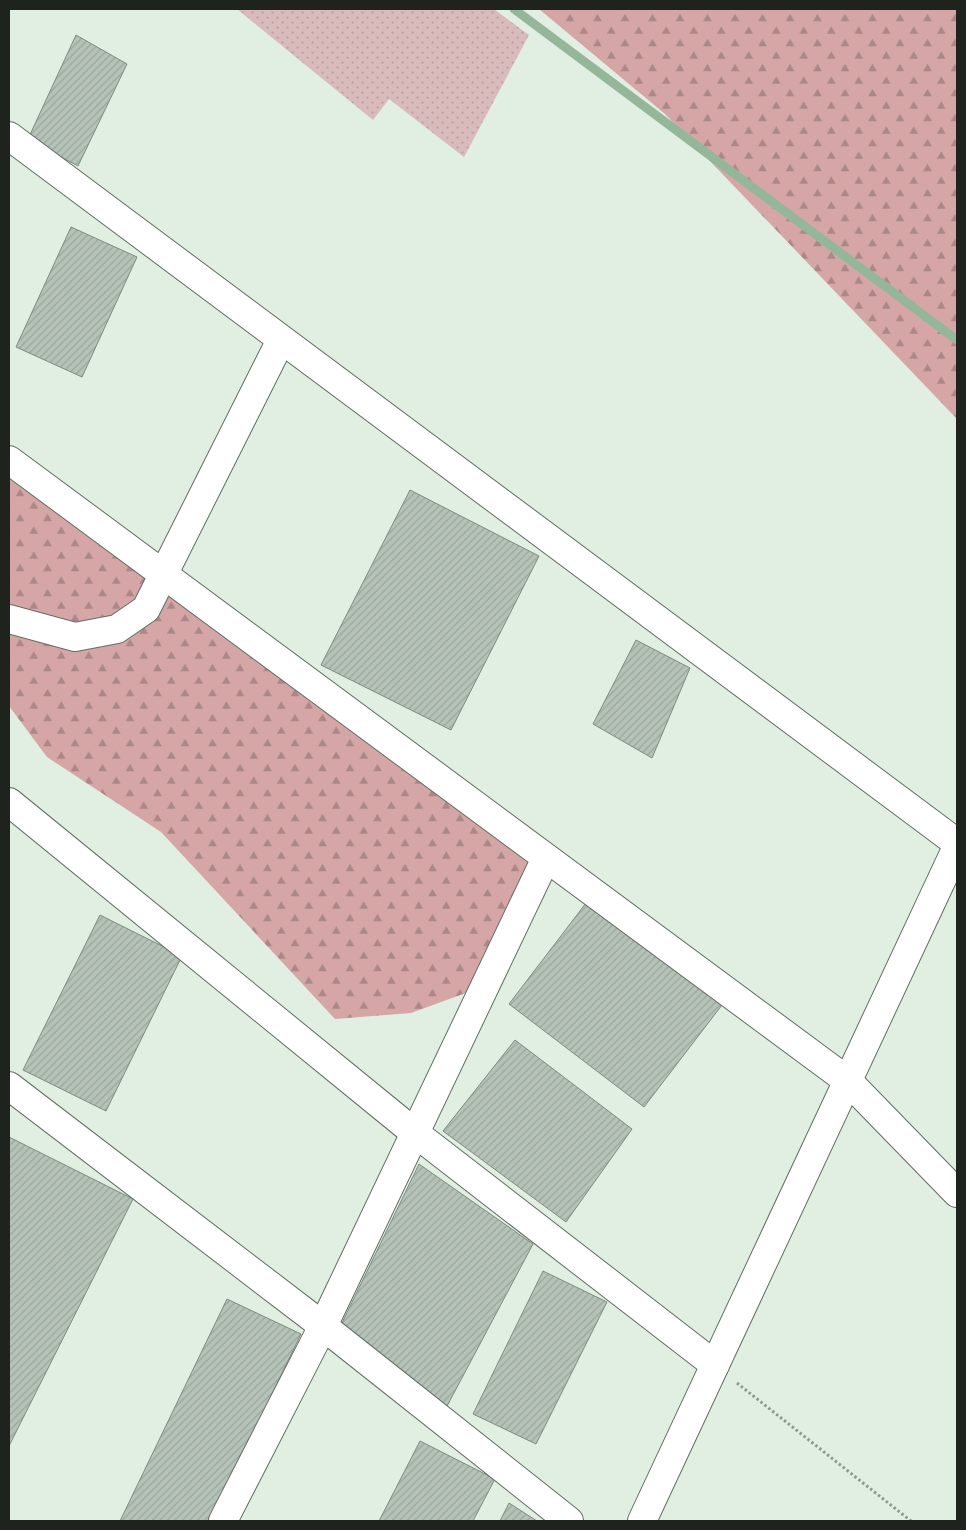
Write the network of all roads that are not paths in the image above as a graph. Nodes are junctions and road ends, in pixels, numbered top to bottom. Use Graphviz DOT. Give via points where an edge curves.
graph roads {
  1 [pos="9,136"];
  2 [pos="281,340"];
  3 [pos="9,460"];
  4 [pos="164,574"];
  5 [pos="9,619"];
  6 [pos="9,802"];
  7 [pos="957,845"];
  8 [pos="546,858"];
  9 [pos="848,1081"];
  10 [pos="9,1086"];
  11 [pos="415,1133"];
  12 [pos="957,1193"];
  13 [pos="323,1326"];
  14 [pos="715,1365"];
  15 [pos="223,1521"];
  16 [pos="569,1521"];
  17 [pos="642,1521"];
  1 -- 2 [label="street"];
  2 -- 4 [label="street"];
  2 -- 7 [label="street"];
  3 -- 4 [label="street"];
  4 -- 5 [label="street" via="146,609 117,629 76,638"];
  4 -- 8 [label="street"];
  6 -- 11 [label="street"];
  7 -- 9 [label="street"];
  8 -- 9 [label="street"];
  8 -- 11 [label="street"];
  9 -- 12 [label="street"];
  9 -- 14 [label="street"];
  10 -- 13 [label="street"];
  11 -- 13 [label="street"];
  11 -- 14 [label="street"];
  13 -- 15 [label="street"];
  13 -- 16 [label="street"];
  14 -- 17 [label="street"];
}
